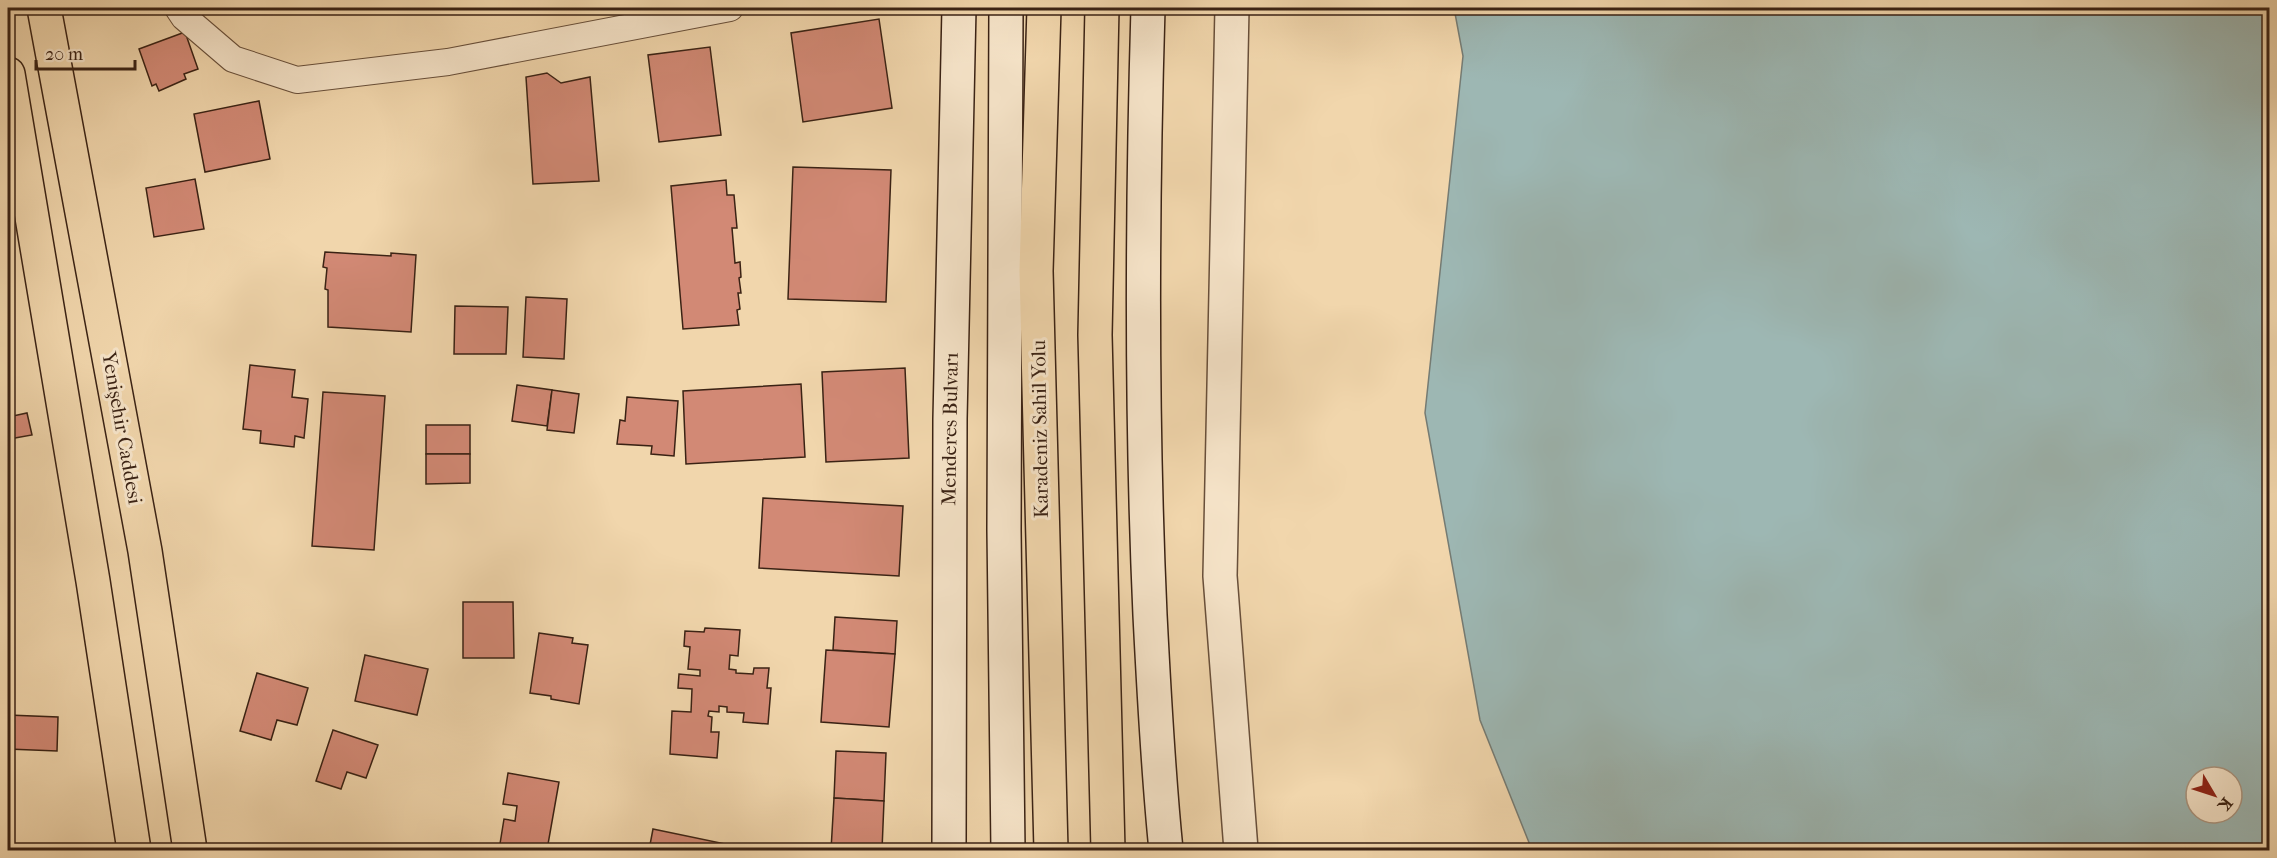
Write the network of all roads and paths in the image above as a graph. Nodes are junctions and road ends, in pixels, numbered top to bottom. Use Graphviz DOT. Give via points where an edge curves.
graph roads {
  1 [pos="44,8"];
  2 [pos="178,8"];
  3 [pos="730,8"];
  4 [pos="959,8"];
  5 [pos="1006,8"];
  6 [pos="1044,8"];
  7 [pos="1102,8"];
  8 [pos="1148,8"];
  9 [pos="1232,8"];
  10 [pos="8,74"];
  11 [pos="134,850"];
  12 [pos="190,850"];
  13 [pos="949,850"];
  14 [pos="1008,850"];
  15 [pos="1051,850"];
  16 [pos="1108,850"];
  17 [pos="1166,850"];
  18 [pos="1240,850"];
  1 -- 12 [label="main road, Yenişehir Caddesi" via="145,551"];
  2 -- 3 [label="street" via="233,59 297,80 448,62"];
  4 -- 13 [label="main road, Menderes Bulvarı" via="950,419"];
  5 -- 14 [label="main road" via="1004,530"];
  6 -- 15 [label="main road, Karadeniz Sahil Yolu" via="1036,271"];
  7 -- 16 [label="main road" via="1095,335"];
  8 -- 17 [label="main road" via="1143,342 1146,523"];
  9 -- 18 [label="main road" via="1220,576"];
  10 -- 11 [label="main road"];
}
